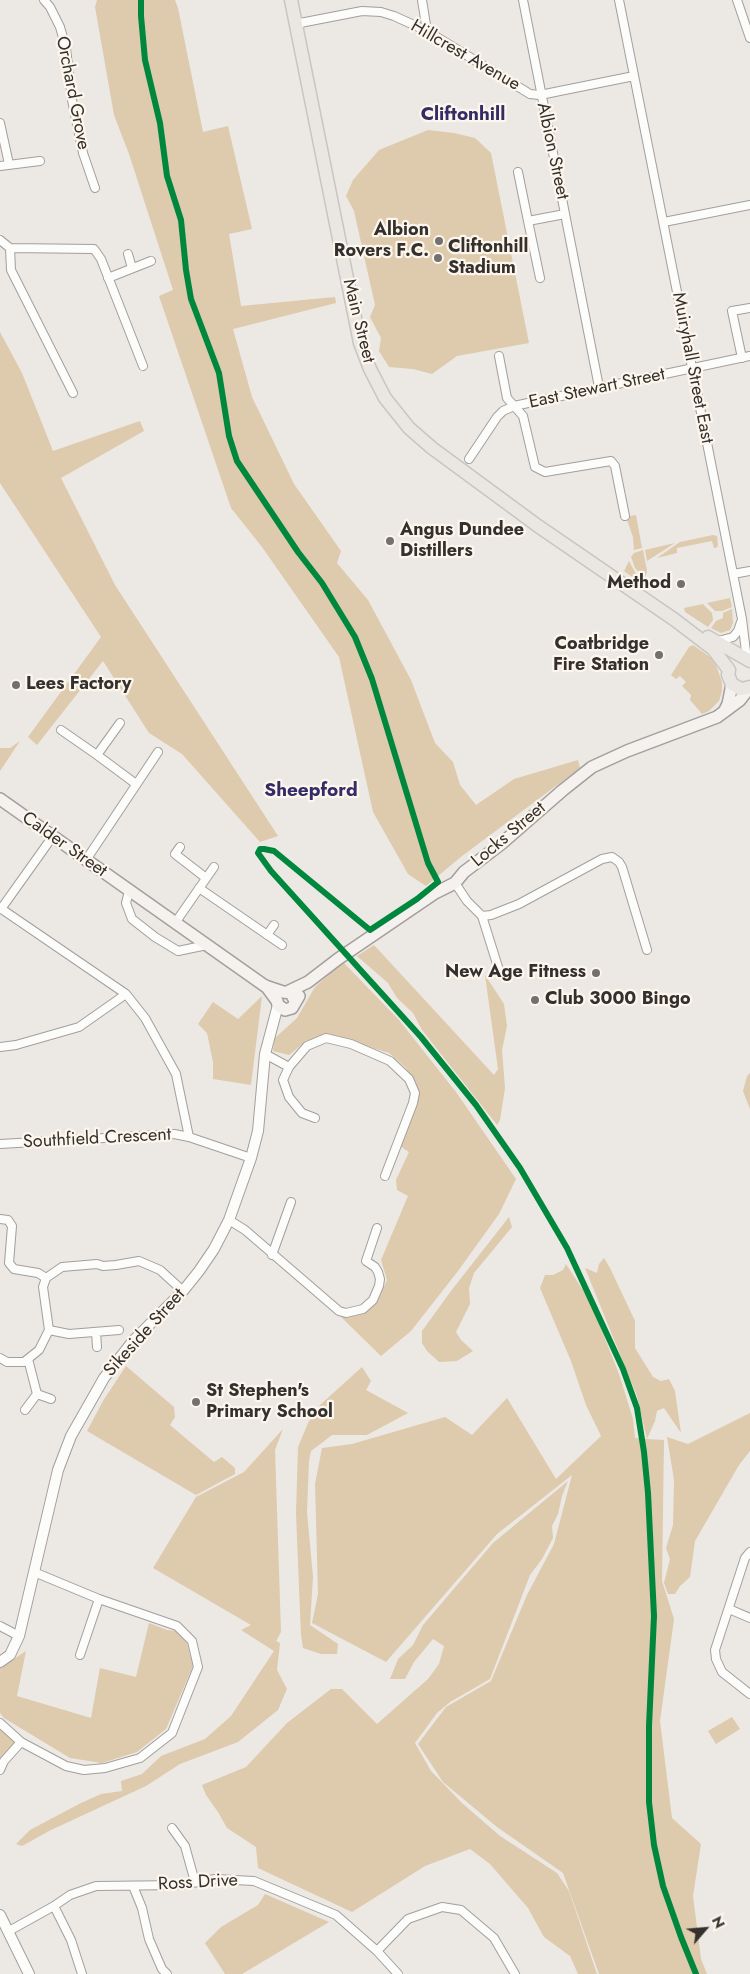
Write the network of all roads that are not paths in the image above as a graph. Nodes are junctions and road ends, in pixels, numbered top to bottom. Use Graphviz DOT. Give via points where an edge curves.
graph roads {
  1 [pos="44,0"];
  2 [pos="291,0"];
  3 [pos="422,0"];
  4 [pos="523,0"];
  5 [pos="619,0"];
  6 [pos="737,0"];
  7 [pos="295,24"];
  8 [pos="427,31"];
  9 [pos="750,38"];
  10 [pos="634,76"];
  11 [pos="540,95"];
  12 [pos="0,123"];
  13 [pos="40,161"];
  14 [pos="9,164"];
  15 [pos="0,166"];
  16 [pos="518,172"];
  17 [pos="96,188"];
  18 [pos="750,205"];
  19 [pos="565,214"];
  20 [pos="528,221"];
  21 [pos="664,222"];
  22 [pos="0,240"];
  23 [pos="10,248"];
  24 [pos="128,254"];
  25 [pos="151,261"];
  26 [pos="132,268"];
  27 [pos="108,278"];
  28 [pos="540,278"];
  29 [pos="750,308"];
  30 [pos="499,356"];
  31 [pos="746,357"];
  32 [pos="143,366"];
  33 [pos="692,368"];
  34 [pos="599,387"];
  35 [pos="73,393"];
  36 [pos="514,406"];
  37 [pos="469,459"];
  38 [pos="625,516"];
  39 [pos="750,571"];
  40 [pos="733,574"];
  41 [pos="742,619"];
  42 [pos="675,620"];
  43 [pos="716,642"];
  44 [pos="747,660"];
  45 [pos="729,670"];
  46 [pos="732,684"];
  47 [pos="750,687"];
  48 [pos="723,713"];
  49 [pos="120,723"];
  50 [pos="61,730"];
  51 [pos="158,752"];
  52 [pos="98,755"];
  53 [pos="136,784"];
  54 [pos="0,799"];
  55 [pos="53,836"];
  56 [pos="180,847"];
  57 [pos="86,860"];
  58 [pos="214,867"];
  59 [pos="206,878"];
  60 [pos="455,883"];
  61 [pos="199,888"];
  62 [pos="129,891"];
  63 [pos="1,909"];
  64 [pos="482,916"];
  65 [pos="175,923"];
  66 [pos="274,925"];
  67 [pos="267,935"];
  68 [pos="207,945"];
  69 [pos="282,945"];
  70 [pos="647,950"];
  71 [pos="498,967"];
  72 [pos="308,982"];
  73 [pos="126,994"];
  74 [pos="282,1000"];
  75 [pos="295,1001"];
  76 [pos="0,1046"];
  77 [pos="265,1054"];
  78 [pos="289,1068"];
  79 [pos="315,1118"];
  80 [pos="189,1137"];
  81 [pos="0,1144"];
  82 [pos="251,1158"];
  83 [pos="385,1176"];
  84 [pos="291,1202"];
  85 [pos="0,1220"];
  86 [pos="229,1220"];
  87 [pos="378,1228"];
  88 [pos="272,1255"];
  89 [pos="46,1278"];
  90 [pos="183,1291"];
  91 [pos="49,1330"];
  92 [pos="119,1330"];
  93 [pos="96,1332"];
  94 [pos="97,1347"];
  95 [pos="0,1358"];
  96 [pos="28,1358"];
  97 [pos="38,1394"];
  98 [pos="51,1399"];
  99 [pos="25,1410"];
  100 [pos="750,1552"];
  101 [pos="34,1572"];
  102 [pos="99,1600"];
  103 [pos="729,1609"];
  104 [pos="750,1618"];
  105 [pos="0,1626"];
  106 [pos="19,1636"];
  107 [pos="80,1655"];
  108 [pos="0,1662"];
  109 [pos="750,1694"];
  110 [pos="0,1723"];
  111 [pos="21,1742"];
  112 [pos="0,1770"];
  113 [pos="172,1828"];
  114 [pos="195,1882"];
  115 [pos="133,1886"];
  116 [pos="54,1906"];
  117 [pos="0,1915"];
  118 [pos="8,1931"];
  119 [pos="377,1951"];
  120 [pos="29,1974"];
  121 [pos="82,1974"];
  122 [pos="167,1974"];
  123 [pos="398,1974"];
  124 [pos="515,1974"];
  1 -- 17 [label="street, Orchard Grove" via="60,27 66,48 83,153"];
  2 -- 7 [label="main road, Main Street"];
  3 -- 8 [label="street"];
  4 -- 11 [label="street, Albion Street"];
  5 -- 10 [label="street, Muiryhall Street East"];
  6 -- 9 [label="street"];
  7 -- 8 [label="street, Hillcrest Avenue" via="372,11 394,16"];
  7 -- 42 [label="main road, Main Street" via="360,343 385,398 409,428 432,448"];
  8 -- 11 [label="street, Hillcrest Avenue" via="522,90"];
  10 -- 11 [label="street, Hillcrest Avenue"];
  10 -- 21 [label="street, Muiryhall Street East"];
  11 -- 19 [label="street, Albion Street"];
  12 -- 14 [label="street"];
  13 -- 14 [label="street"];
  14 -- 15 [label="street"];
  16 -- 20 [label="street"];
  18 -- 21 [label="street"];
  19 -- 20 [label="street, Albion Street"];
  19 -- 34 [label="street, Albion Street"];
  20 -- 28 [label="street"];
  21 -- 33 [label="street, Muiryhall Street East"];
  22 -- 23 [label="street"];
  23 -- 27 [label="street" via="94,249"];
  23 -- 35 [label="street" via="12,270"];
  24 -- 26 [label="street"];
  25 -- 26 [label="street"];
  26 -- 27 [label="street"];
  27 -- 32 [label="street"];
  29 -- 31 [label="street" via="732,311"];
  30 -- 36 [label="street" via="507,398"];
  31 -- 33 [label="street, East Stewart Street"];
  33 -- 34 [label="street, East Stewart Street"];
  33 -- 40 [label="street, Muiryhall Street East"];
  34 -- 36 [label="street, East Stewart Street"];
  36 -- 37 [label="street, East Stewart Street" via="503,411"];
  36 -- 38 [label="street" via="523,416 534,464 540,471 609,460 614,463"];
  39 -- 40 [label="street"];
  40 -- 41 [label="street, Muiryhall Street East"];
  41 -- 43 [label="street" via="733,636"];
  41 -- 44 [label="street, Muiryhall Street East"];
  42 -- 43 [label="main road, Main Street"];
  42 -- 45 [label="main road, Main Street" via="713,649"];
  43 -- 44 [label="main road, Main Street"];
  44 -- 45 [label="main road" via="735,662"];
  45 -- 46 [label="main road, Main Street"];
  46 -- 47 [label="main road" via="741,689"];
  46 -- 48 [label="main road"];
  47 -- 48 [label="main road, Locks Street"];
  48 -- 60 [label="main road, Locks Street" via="592,767 464,872"];
  49 -- 52 [label="street"];
  50 -- 52 [label="street"];
  51 -- 53 [label="street"];
  52 -- 53 [label="street"];
  53 -- 57 [label="street"];
  54 -- 55 [label="main road, Calder Street"];
  55 -- 57 [label="main road, Calder Street"];
  55 -- 63 [label="street"];
  56 -- 59 [label="street" via="175,854"];
  57 -- 62 [label="main road, Calder Street"];
  58 -- 59 [label="street"];
  59 -- 61 [label="street"];
  60 -- 64 [label="street"];
  60 -- 72 [label="main road, Locks Street" via="435,893"];
  61 -- 65 [label="street"];
  61 -- 67 [label="street"];
  62 -- 65 [label="main road, Calder Street"];
  62 -- 68 [label="street" via="126,903 132,919 155,937 178,951"];
  63 -- 73 [label="street"];
  64 -- 70 [label="street" via="519,904 602,859 612,857 622,867"];
  64 -- 71 [label="street"];
  65 -- 68 [label="main road, Calder Street"];
  66 -- 67 [label="street"];
  67 -- 69 [label="street"];
  68 -- 74 [label="main road, Calder Street"];
  72 -- 74 [label="main road, Locks Street"];
  72 -- 75 [label="main road, Locks Street"];
  73 -- 76 [label="street" via="79,1027 16,1045"];
  73 -- 80 [label="street" via="145,1018 176,1074"];
  74 -- 75 [label="main road, Calder Street" via="294,996"];
  74 -- 77 [label="street, Sikeside Street"];
  77 -- 78 [label="street"];
  77 -- 82 [label="street, Sikeside Street" via="258,1131"];
  78 -- 79 [label="street" via="283,1080 289,1098 302,1113"];
  78 -- 83 [label="street" via="307,1046 326,1038 390,1060 409,1079 415,1093 413,1103"];
  80 -- 81 [label="street, Southfield Crescent" via="174,1134"];
  80 -- 82 [label="street, Southfield Crescent"];
  82 -- 86 [label="street, Sikeside Street"];
  84 -- 88 [label="street"];
  85 -- 89 [label="street" via="8,1220 12,1226 9,1263 14,1269"];
  86 -- 88 [label="street"];
  86 -- 90 [label="street, Sikeside Street" via="214,1249"];
  87 -- 88 [label="street" via="366,1261 378,1272 379,1286 373,1300 357,1311 339,1311"];
  89 -- 90 [label="street" via="62,1267 139,1261 160,1270"];
  89 -- 91 [label="street" via="43,1287"];
  90 -- 101 [label="street, Sikeside Street" via="133,1340 104,1378 75,1428 58,1470"];
  91 -- 93 [label="street" via="69,1334"];
  91 -- 96 [label="street" via="38,1350"];
  92 -- 93 [label="street"];
  93 -- 94 [label="street"];
  95 -- 96 [label="street" via="7,1362 24,1362"];
  96 -- 97 [label="street"];
  97 -- 98 [label="street"];
  97 -- 99 [label="street"];
  100 -- 103 [label="street" via="745,1558"];
  101 -- 102 [label="street"];
  101 -- 106 [label="street, Sikeside Street"];
  102 -- 107 [label="street"];
  102 -- 111 [label="street" via="177,1626 192,1641 198,1667 172,1733 140,1758 84,1770 66,1766"];
  103 -- 104 [label="street"];
  103 -- 109 [label="street" via="717,1641 716,1659 722,1672"];
  105 -- 106 [label="street"];
  106 -- 108 [label="street, Sikeside Street" via="10,1655"];
  110 -- 111 [label="street"];
  111 -- 112 [label="street"];
  113 -- 114 [label="street" via="185,1846"];
  114 -- 115 [label="street, Ross Drive"];
  114 -- 119 [label="street, Ross Drive" via="215,1879 254,1881 336,1915"];
  115 -- 116 [label="street, Ross Drive" via="96,1886 70,1895"];
  115 -- 122 [label="street" via="149,1939"];
  116 -- 118 [label="street, Ross Drive"];
  116 -- 121 [label="street"];
  117 -- 118 [label="street"];
  118 -- 120 [label="street"];
  119 -- 123 [label="street, Ross Drive"];
  119 -- 124 [label="street" via="408,1919 442,1907 461,1910 494,1938"];
}
